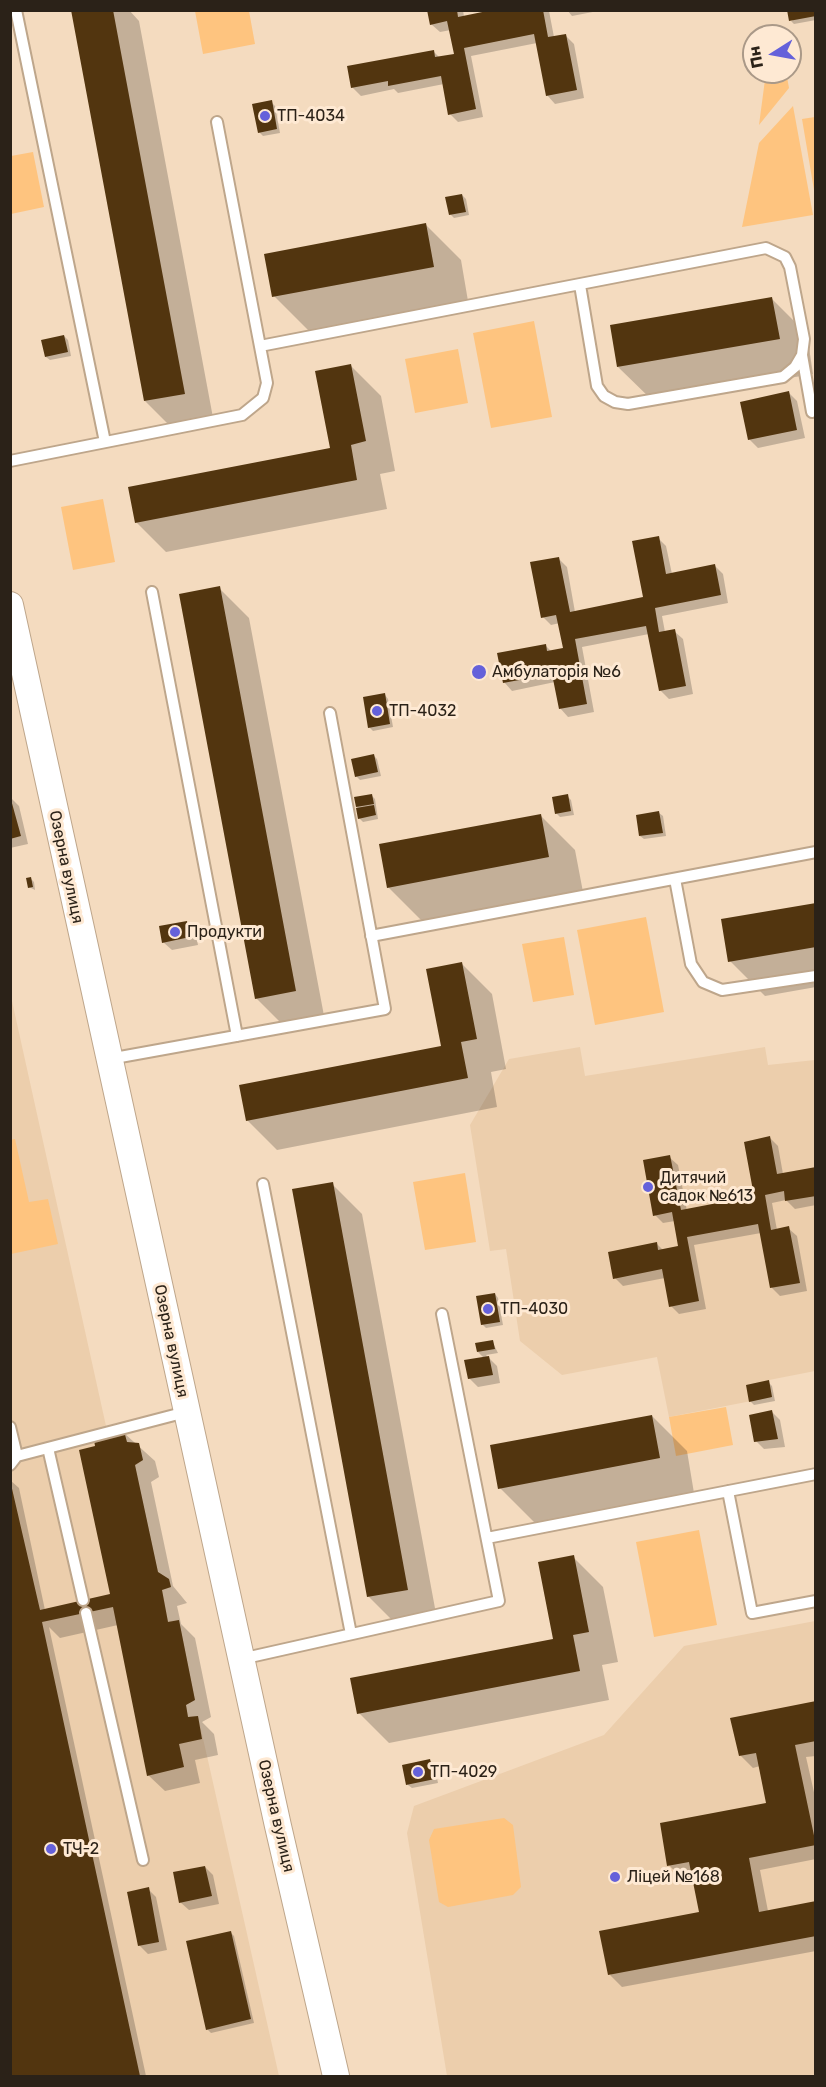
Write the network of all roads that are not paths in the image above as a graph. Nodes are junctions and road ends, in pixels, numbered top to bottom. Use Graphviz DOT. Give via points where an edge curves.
graph roads {
  1 [pos="16,10"];
  2 [pos="218,122"];
  3 [pos="580,285"];
  4 [pos="260,346"];
  5 [pos="802,355"];
  6 [pos="812,412"];
  7 [pos="105,442"];
  8 [pos="10,461"];
  9 [pos="152,592"];
  10 [pos="10,605"];
  11 [pos="330,713"];
  12 [pos="816,852"];
  13 [pos="675,879"];
  14 [pos="371,936"];
  15 [pos="816,976"];
  16 [pos="237,1036"];
  17 [pos="108,1059"];
  18 [pos="263,1184"];
  19 [pos="442,1314"];
  20 [pos="186,1412"];
  21 [pos="10,1427"];
  22 [pos="48,1448"];
  23 [pos="14,1461"];
  24 [pos="816,1474"];
  25 [pos="728,1491"];
  26 [pos="487,1538"];
  27 [pos="83,1600"];
  28 [pos="816,1601"];
  29 [pos="86,1613"];
  30 [pos="351,1634"];
  31 [pos="241,1659"];
  32 [pos="143,1860"];
  33 [pos="336,2076"];
  1 -- 7 [label="lane"];
  2 -- 4 [label="lane"];
  3 -- 4 [label="lane"];
  3 -- 5 [label="lane" via="766,248 776,251 790,267 804,339"];
  3 -- 5 [label="lane" via="597,386 615,402 628,404 783,377"];
  4 -- 7 [label="lane" via="267,383 259,402 242,415"];
  5 -- 6 [label="lane"];
  7 -- 8 [label="lane"];
  9 -- 16 [label="lane"];
  10 -- 17 [label="street, Озерна вулиця"];
  11 -- 14 [label="lane"];
  12 -- 13 [label="lane"];
  13 -- 14 [label="lane"];
  13 -- 15 [label="lane" via="691,964 703,982 722,990"];
  14 -- 16 [label="lane" via="385,1009"];
  16 -- 17 [label="lane"];
  17 -- 20 [label="street, Озерна вулиця"];
  18 -- 30 [label="lane"];
  19 -- 26 [label="lane"];
  20 -- 22 [label="lane"];
  20 -- 31 [label="street, Озерна вулиця"];
  21 -- 23 [label="lane"];
  22 -- 23 [label="lane"];
  22 -- 27 [label="lane"];
  24 -- 25 [label="lane"];
  25 -- 26 [label="lane"];
  25 -- 28 [label="lane" via="752,1613"];
  26 -- 30 [label="lane" via="499,1602"];
  29 -- 32 [label="lane"];
  30 -- 31 [label="lane"];
  31 -- 33 [label="street, Озерна вулиця"];
}
